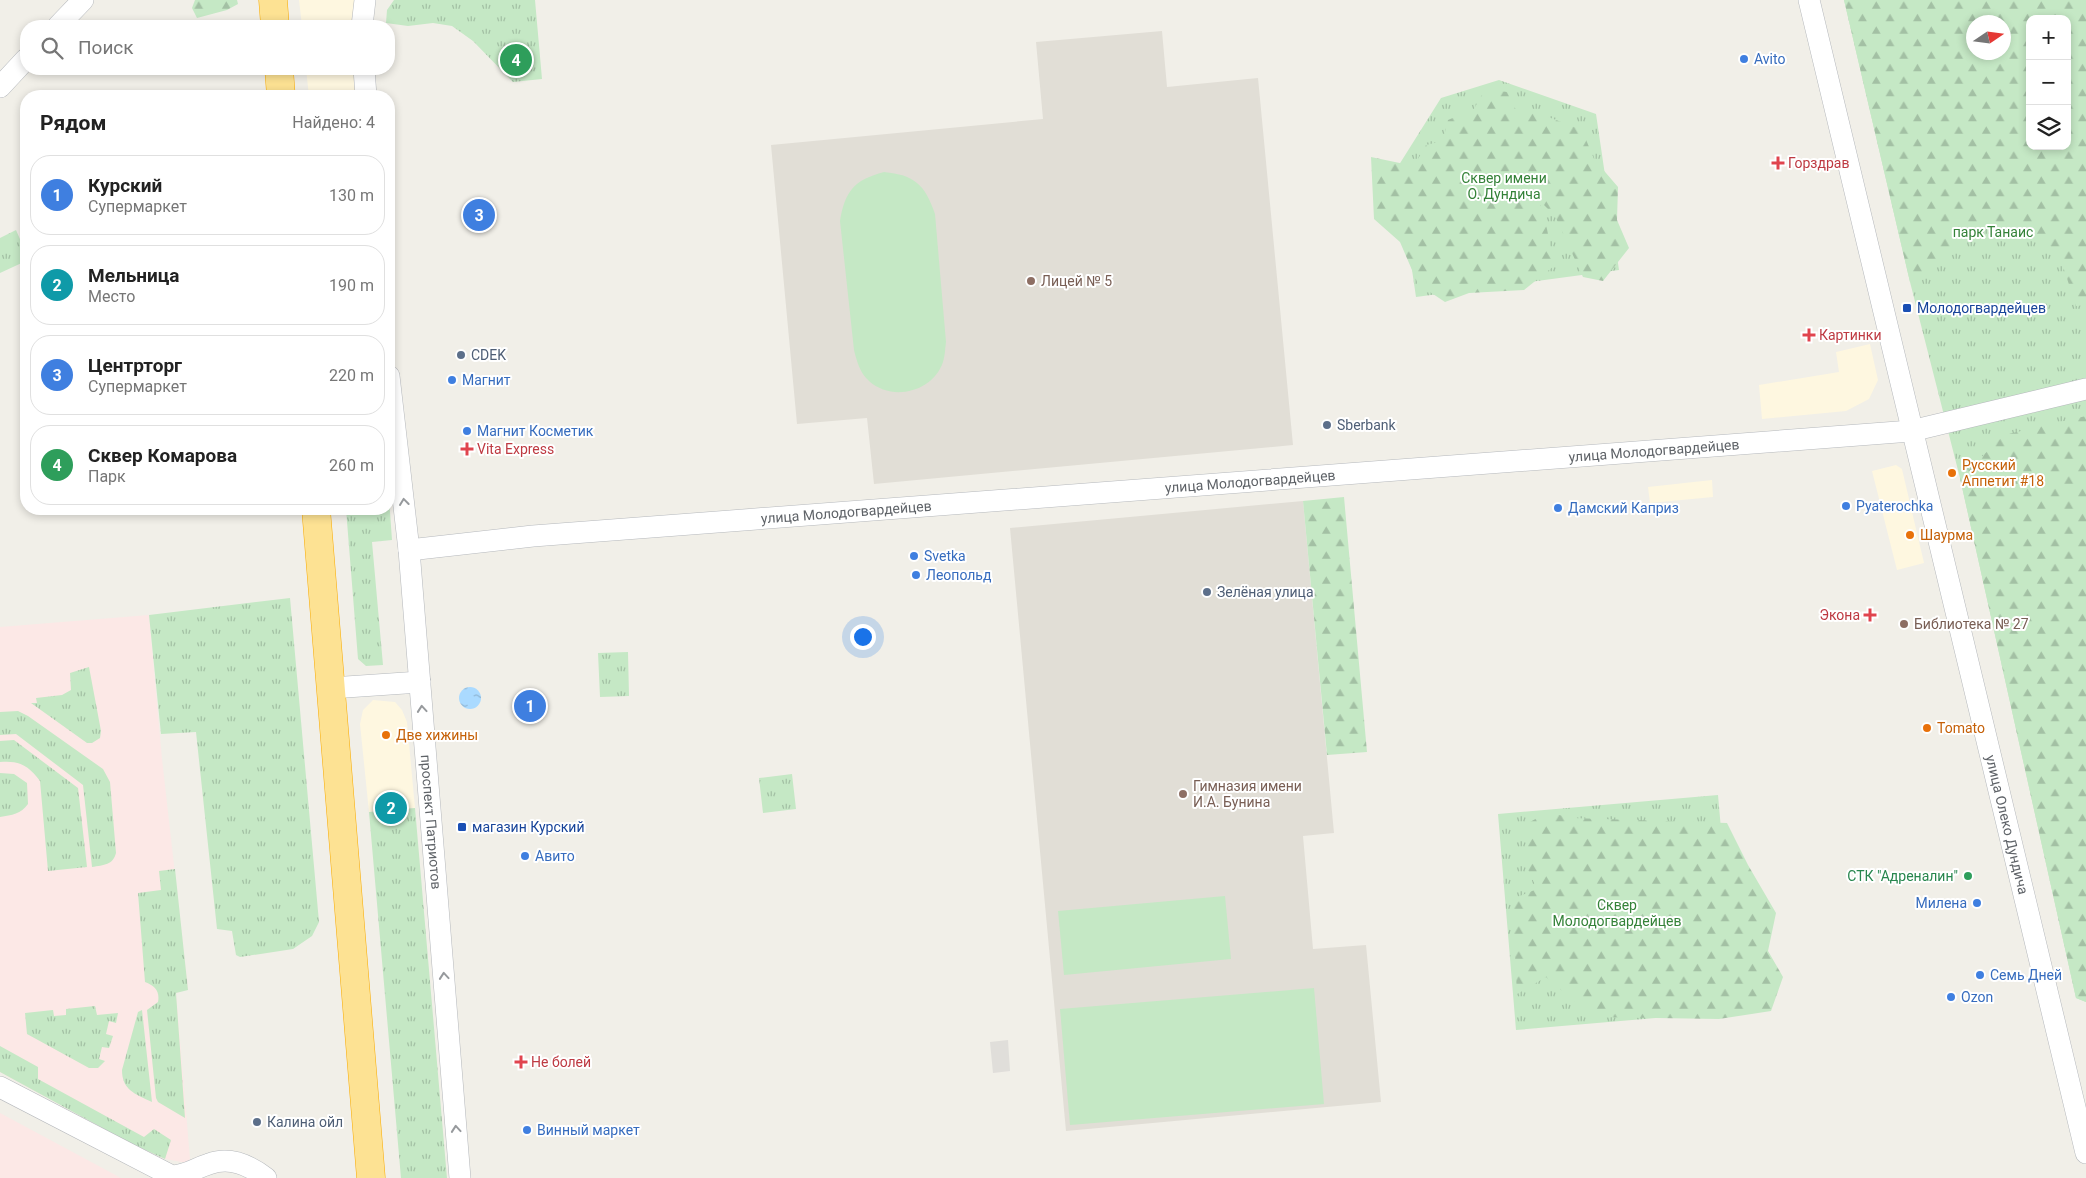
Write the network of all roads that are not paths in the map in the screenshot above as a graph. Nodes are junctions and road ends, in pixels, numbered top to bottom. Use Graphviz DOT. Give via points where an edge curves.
graph roads {
  1 [pos="83,0"];
  2 [pos="274,0"];
  3 [pos="366,0"];
  4 [pos="1809,0"];
  5 [pos="64,20"];
  6 [pos="275,20"];
  7 [pos="363,20"];
  8 [pos="20,65"];
  9 [pos="279,75"];
  10 [pos="364,75"];
  11 [pos="0,87"];
  12 [pos="281,90"];
  13 [pos="366,90"];
  14 [pos="2086,389"];
  15 [pos="1911,431"];
  16 [pos="395,460"];
  17 [pos="317,515"];
  18 [pos="409,550"];
  19 [pos="420,682"];
  20 [pos="331,688"];
  21 [pos="0,1087"];
  22 [pos="2086,1152"];
  23 [pos="266,1178"];
  24 [pos="371,1178"];
  25 [pos="460,1178"];
  1 -- 5 [label="street"];
  2 -- 6 [label="highway"];
  3 -- 7 [label="street"];
  4 -- 15 [label="street, улица Олеко Дундича"];
  8 -- 11 [label="street"];
  9 -- 12 [label="highway"];
  10 -- 13 [label="street"];
  14 -- 15 [label="street, улица Молодогвардейцев"];
  15 -- 18 [label="street, улица Молодогвардейцев" via="533,536"];
  15 -- 22 [label="street, улица Олеко Дундича"];
  18 -- 16 [label="street, проспект Патриотов, one-way"];
  17 -- 20 [label="highway"];
  18 -- 19 [label="street, проспект Патриотов"];
  19 -- 20 [label="street"];
  25 -- 19 [label="street, проспект Патриотов, one-way"];
  20 -- 24 [label="highway"];
  21 -- 23 [label="street" via="172,1176 189,1174 209,1163 229,1159 254,1168"];
}
